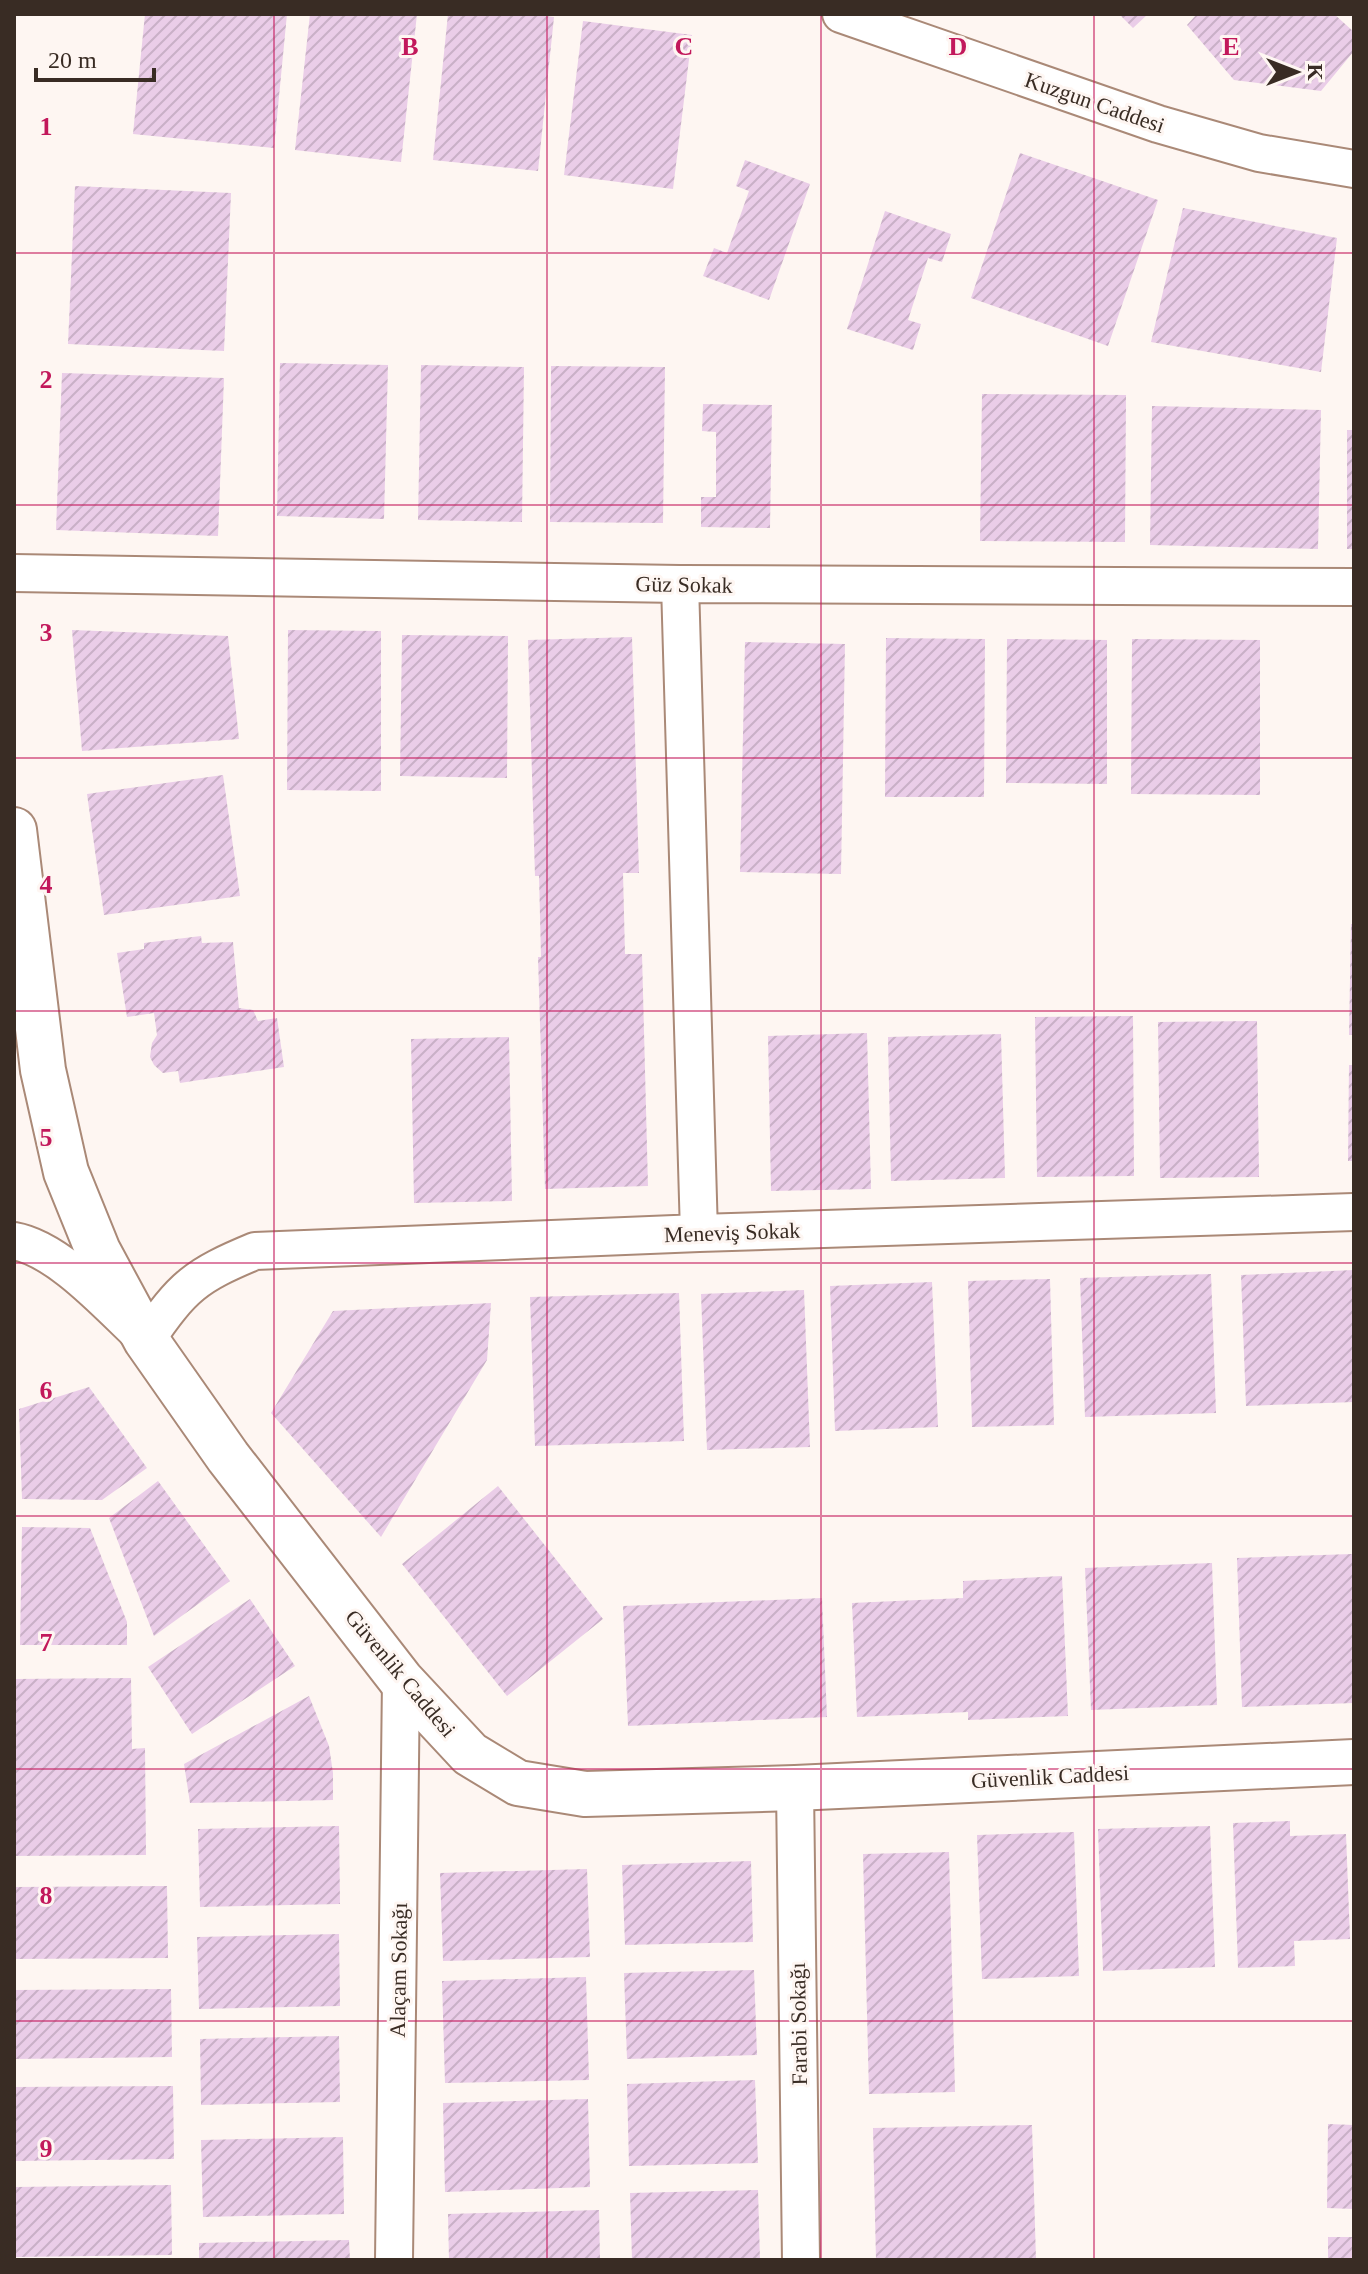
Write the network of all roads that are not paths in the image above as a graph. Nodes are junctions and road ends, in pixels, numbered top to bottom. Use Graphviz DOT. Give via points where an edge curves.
graph roads {
  1 [pos="841,14"];
  2 [pos="1354,169"];
  3 [pos="14,573"];
  4 [pos="680,584"];
  5 [pos="1354,587"];
  6 [pos="14,830"];
  7 [pos="22,958"];
  8 [pos="28,1063"];
  9 [pos="1354,1212"];
  10 [pos="699,1233"];
  11 [pos="14,1241"];
  12 [pos="146,1340"];
  13 [pos="401,1680"];
  14 [pos="1354,1762"];
  15 [pos="795,1788"];
  16 [pos="394,2260"];
  17 [pos="801,2260"];
  1 -- 2 [label="street, Kuzgun Caddesi" via="1158,124 1259,153"];
  3 -- 4 [label="street, Güz Sokak"];
  4 -- 5 [label="street, Güz Sokak"];
  4 -- 10 [label="street"];
  6 -- 7 [label="main road, Güvenlik Caddesi"];
  7 -- 8 [label="main road, Güvenlik Caddesi"];
  8 -- 12 [label="main road, Güvenlik Caddesi" via="98,1251"];
  9 -- 10 [label="street, Meneviş Sokak"];
  10 -- 12 [label="street, Meneviş Sokak" via="255,1251 193,1281"];
  11 -- 12 [label="street" via="54,1260"];
  12 -- 13 [label="main road, Güvenlik Caddesi" via="228,1457"];
  13 -- 15 [label="main road, Güvenlik Caddesi" via="470,1754 518,1783 585,1794"];
  13 -- 16 [label="street, Alaçam Sokağı"];
  14 -- 15 [label="main road, Güvenlik Caddesi"];
  15 -- 17 [label="street, Farabi Sokağı"];
}
